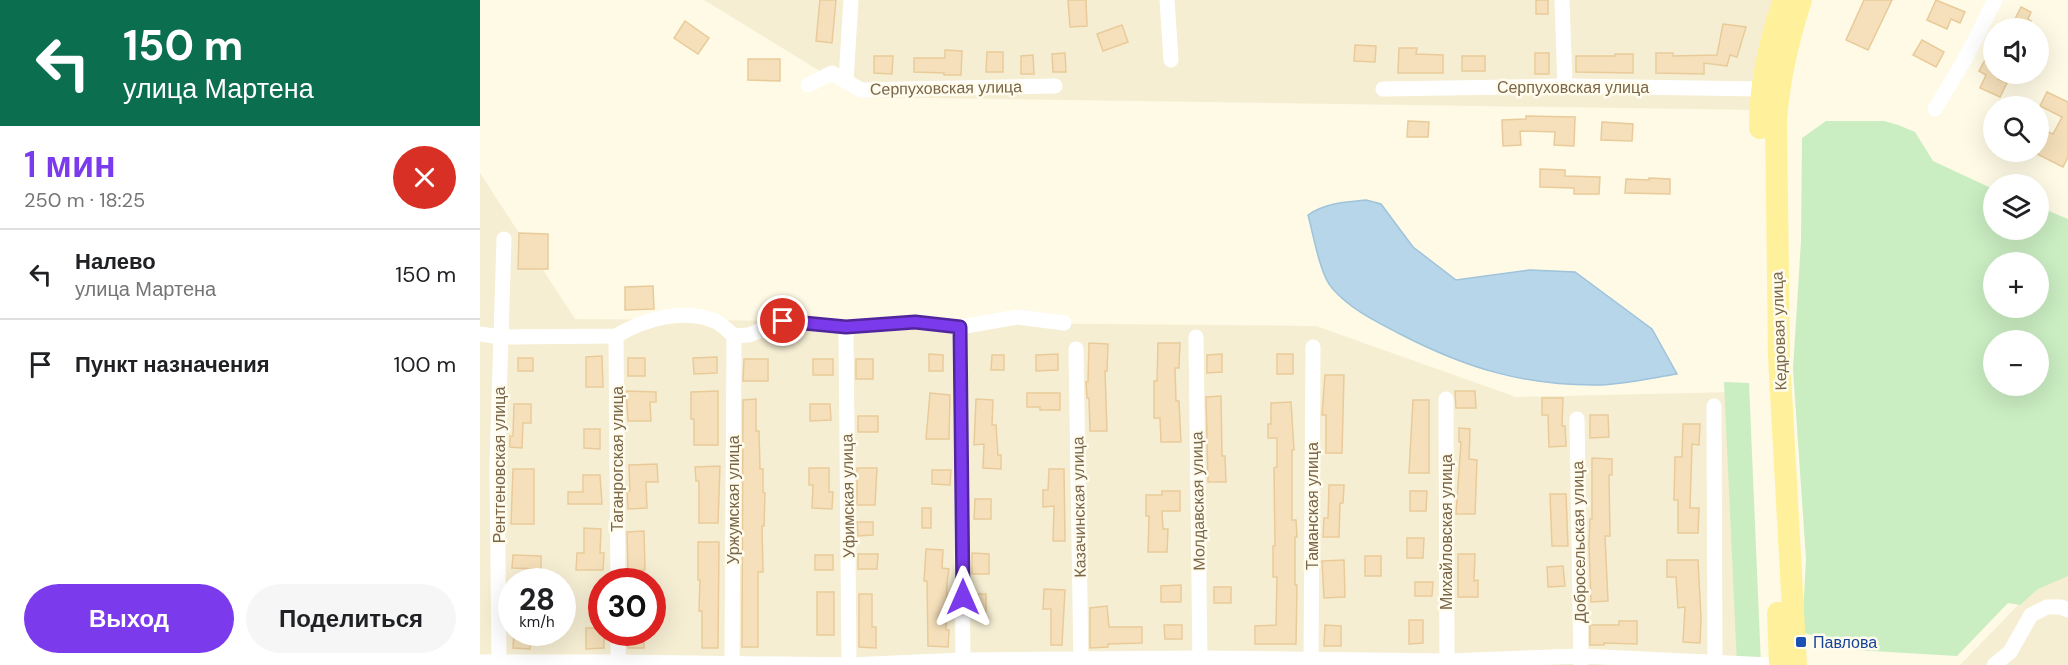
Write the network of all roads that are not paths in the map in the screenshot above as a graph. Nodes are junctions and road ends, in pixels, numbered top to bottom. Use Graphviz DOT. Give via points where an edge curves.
graph roads {
  1 [pos="851,0"];
  2 [pos="1167,0"];
  3 [pos="1562,0"];
  4 [pos="1784,0"];
  5 [pos="1800,0"];
  6 [pos="1995,0"];
  7 [pos="1172,60"];
  8 [pos="846,80"];
  9 [pos="808,85"];
  10 [pos="1055,86"];
  11 [pos="1565,86"];
  12 [pos="1383,89"];
  13 [pos="1762,89"];
  14 [pos="1935,109"];
  15 [pos="504,239"];
  16 [pos="1064,323"];
  17 [pos="846,327"];
  18 [pos="960,327"];
  19 [pos="480,334"];
  20 [pos="615,336"];
  21 [pos="734,336"];
  22 [pos="500,337"];
  23 [pos="1196,338"];
  24 [pos="1313,347"];
  25 [pos="1076,349"];
  26 [pos="1446,399"];
  27 [pos="1714,406"];
  28 [pos="1577,419"];
  29 [pos="618,568"];
  30 [pos="2068,610"];
  31 [pos="618,646"];
  32 [pos="1581,660"];
  33 [pos="480,662"];
  34 [pos="1081,662"];
  35 [pos="1201,662"];
  36 [pos="1311,662"];
  37 [pos="618,663"];
  38 [pos="963,663"];
  39 [pos="1447,663"];
  40 [pos="1715,663"];
  41 [pos="499,664"];
  42 [pos="732,664"];
  43 [pos="849,665"];
  44 [pos="1770,665"];
  45 [pos="1780,665"];
  46 [pos="1796,665"];
  47 [pos="1994,665"];
  1 -- 8 [label="street"];
  2 -- 7 [label="street"];
  3 -- 11 [label="street"];
  4 -- 13 [label="main road, Кедровая улица" via="1770,44"];
  5 -- 46 [label="main road, Кедровая улица" via="1788,38 1776,120 1779,357"];
  6 -- 14 [label="street"];
  8 -- 9 [label="street, Серпуховская улица" via="832,74"];
  8 -- 10 [label="street, Серпуховская улица" via="861,90"];
  11 -- 12 [label="street, Серпуховская улица"];
  11 -- 13 [label="street, Серпуховская улица"];
  13 -- 45 [label="main road, Кедровая улица" via="1761,173"];
  15 -- 22 [label="street, Рентгеновская улица"];
  16 -- 18 [label="street" via="1018,317"];
  17 -- 18 [label="street" via="915,322"];
  17 -- 21 [label="street" via="783,321 749,335"];
  17 -- 43 [label="street, Уфимская улица"];
  18 -- 38 [label="street"];
  19 -- 22 [label="street"];
  20 -- 21 [label="street" via="631,326 660,318 694,315 718,322"];
  20 -- 22 [label="street"];
  20 -- 29 [label="street, Таганрогская улица"];
  21 -- 42 [label="street, Уржумская улица"];
  22 -- 41 [label="street, Рентгеновская улица"];
  23 -- 35 [label="street, Молдавская улица"];
  24 -- 36 [label="street, Таманская улица"];
  25 -- 34 [label="street, Казачинская улица"];
  26 -- 39 [label="street, Михайловская улица"];
  27 -- 40 [label="street"];
  28 -- 32 [label="street, Добросельская улица"];
  30 -- 47 [label="street" via="2047,607 2031,615 2010,652"];
  31 -- 37 [label="street"];
  32 -- 39 [label="street"];
  32 -- 40 [label="street"];
  33 -- 41 [label="street"];
  34 -- 35 [label="street"];
  34 -- 38 [label="street"];
  35 -- 36 [label="street"];
  36 -- 39 [label="street"];
  37 -- 41 [label="street"];
  37 -- 42 [label="street"];
  38 -- 43 [label="street"];
  40 -- 44 [label="street"];
  42 -- 43 [label="street"];
}
